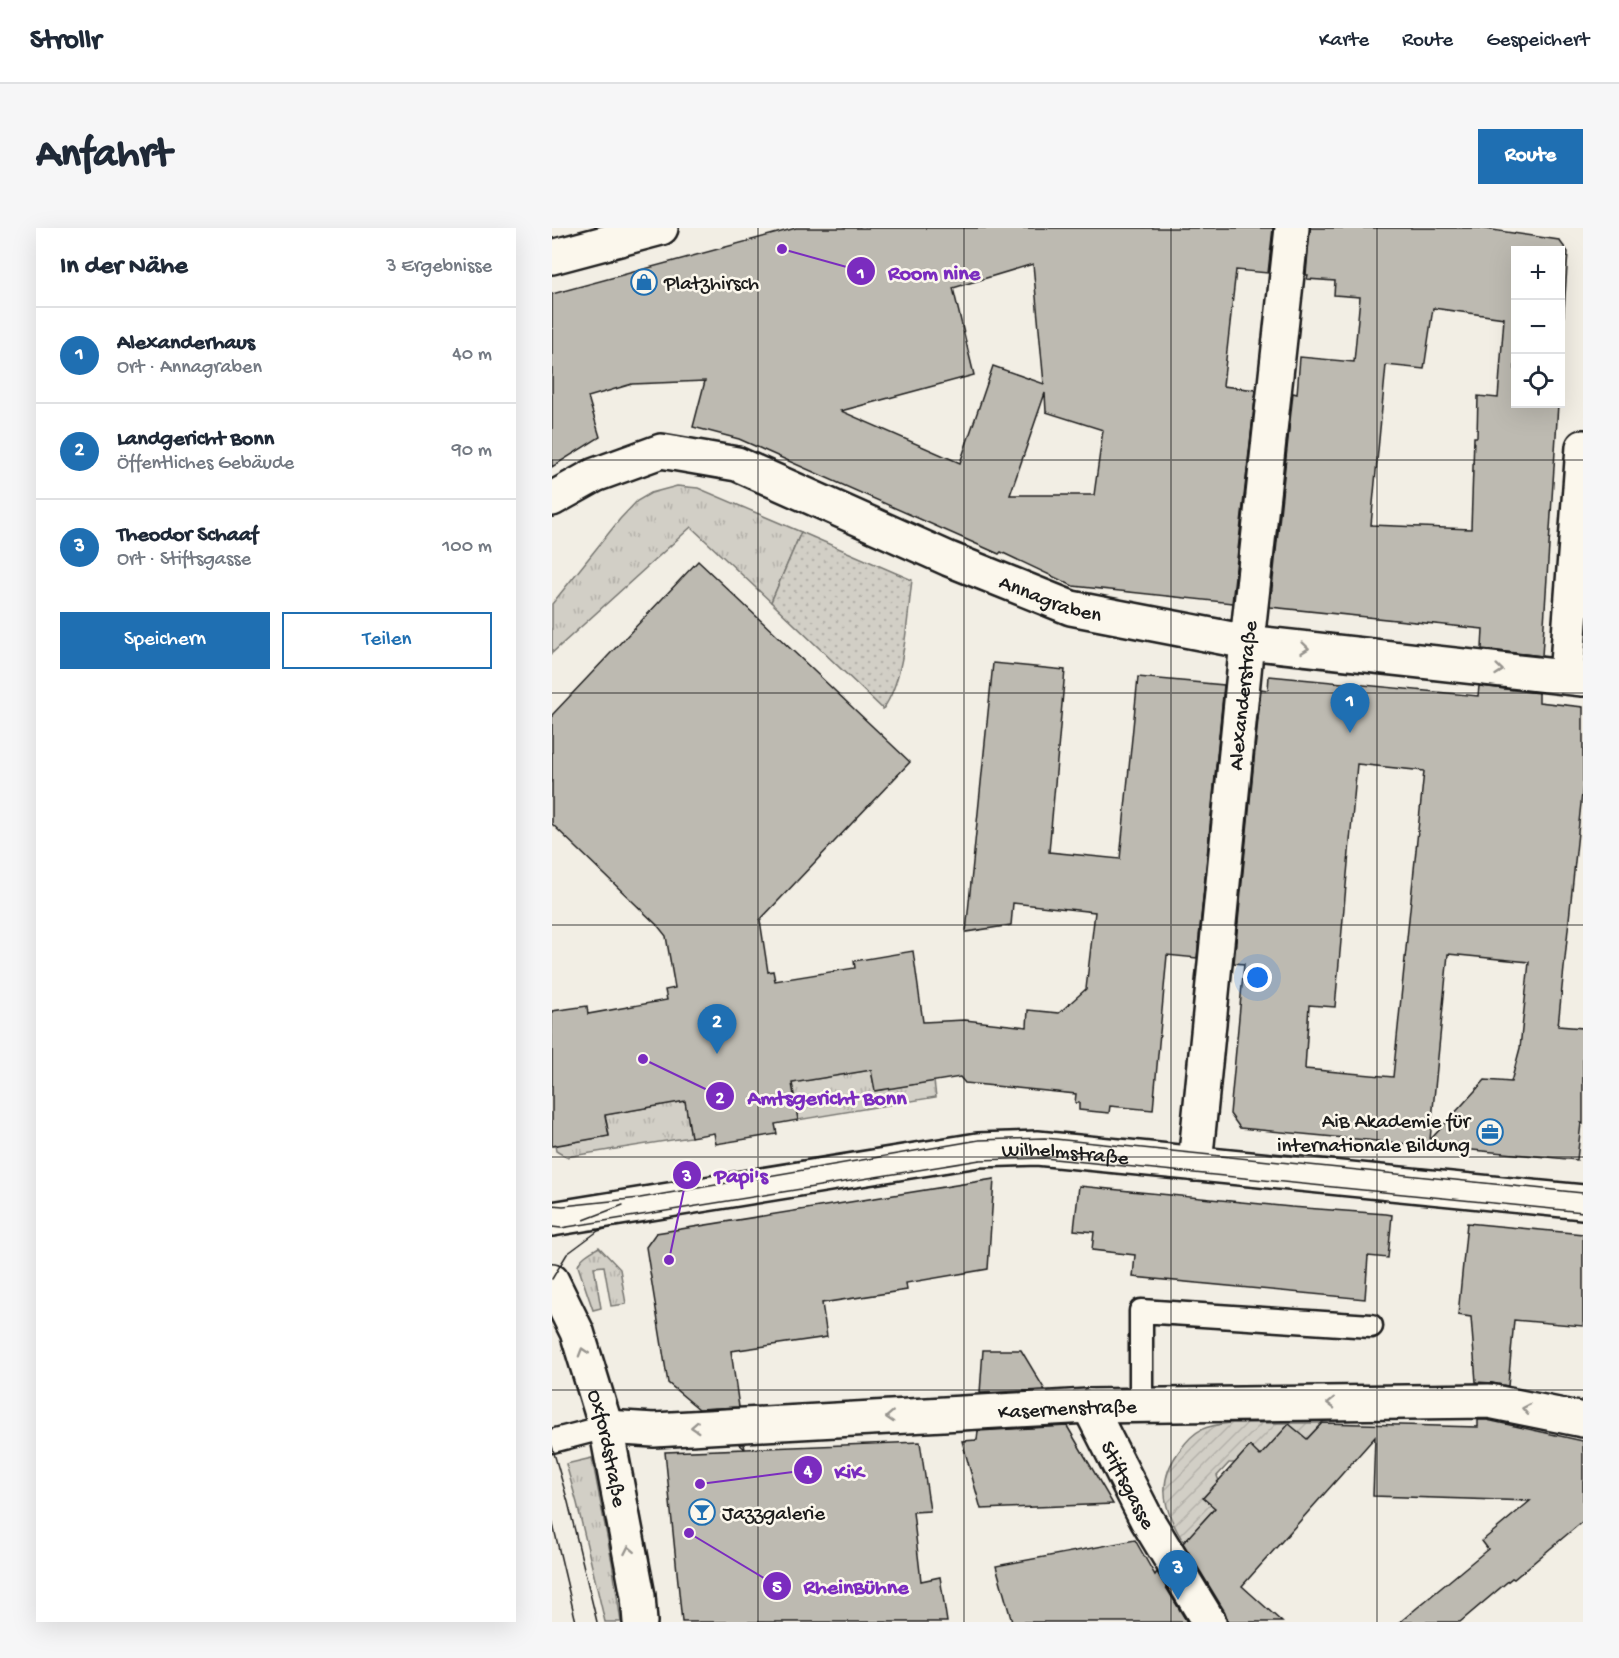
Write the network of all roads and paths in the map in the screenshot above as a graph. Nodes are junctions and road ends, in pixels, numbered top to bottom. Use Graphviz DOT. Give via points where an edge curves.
graph roads {
  1 [pos="661,228"];
  2 [pos="1292,228"];
  3 [pos="552,257"];
  4 [pos="1583,447"];
  5 [pos="552,499"];
  6 [pos="1247,642"];
  7 [pos="1575,678"];
  8 [pos="1195,1164"];
  9 [pos="1583,1202"];
  10 [pos="552,1219"];
  11 [pos="552,1281"];
  12 [pos="1371,1326"];
  13 [pos="1142,1405"];
  14 [pos="1089,1406"];
  15 [pos="1583,1420"];
  16 [pos="606,1427"];
  17 [pos="552,1441"];
  18 [pos="640,1622"];
  19 [pos="1209,1622"];
  1 -- 3 [label="street"];
  2 -- 6 [label="street, Alexanderstraße"];
  4 -- 7 [label="street"];
  5 -- 6 [label="street, Annagraben" via="595,475 660,451 737,464 949,559 1071,608"];
  6 -- 7 [label="street, Annagraben, one-way"];
  6 -- 8 [label="street, Alexanderstraße"];
  8 -- 9 [label="street, Wilhelmstraße"];
  8 -- 10 [label="street, Wilhelmstraße" via="1037,1148 978,1150"];
  16 -- 11 [label="street, Oxfordstraße, one-way" via="577,1332"];
  12 -- 13 [label="lane" via="1141,1311"];
  13 -- 14 [label="street, Kasernenstraße"];
  15 -- 13 [label="street, Kasernenstraße, one-way" via="1489,1401"];
  14 -- 16 [label="street, Kasernenstraße, one-way" via="654,1430"];
  14 -- 19 [label="street, Stiftsgasse" via="1146,1520"];
  16 -- 17 [label="lane, Kasernenstraße"];
  18 -- 16 [label="street, Oxfordstraße, one-way"];
}
